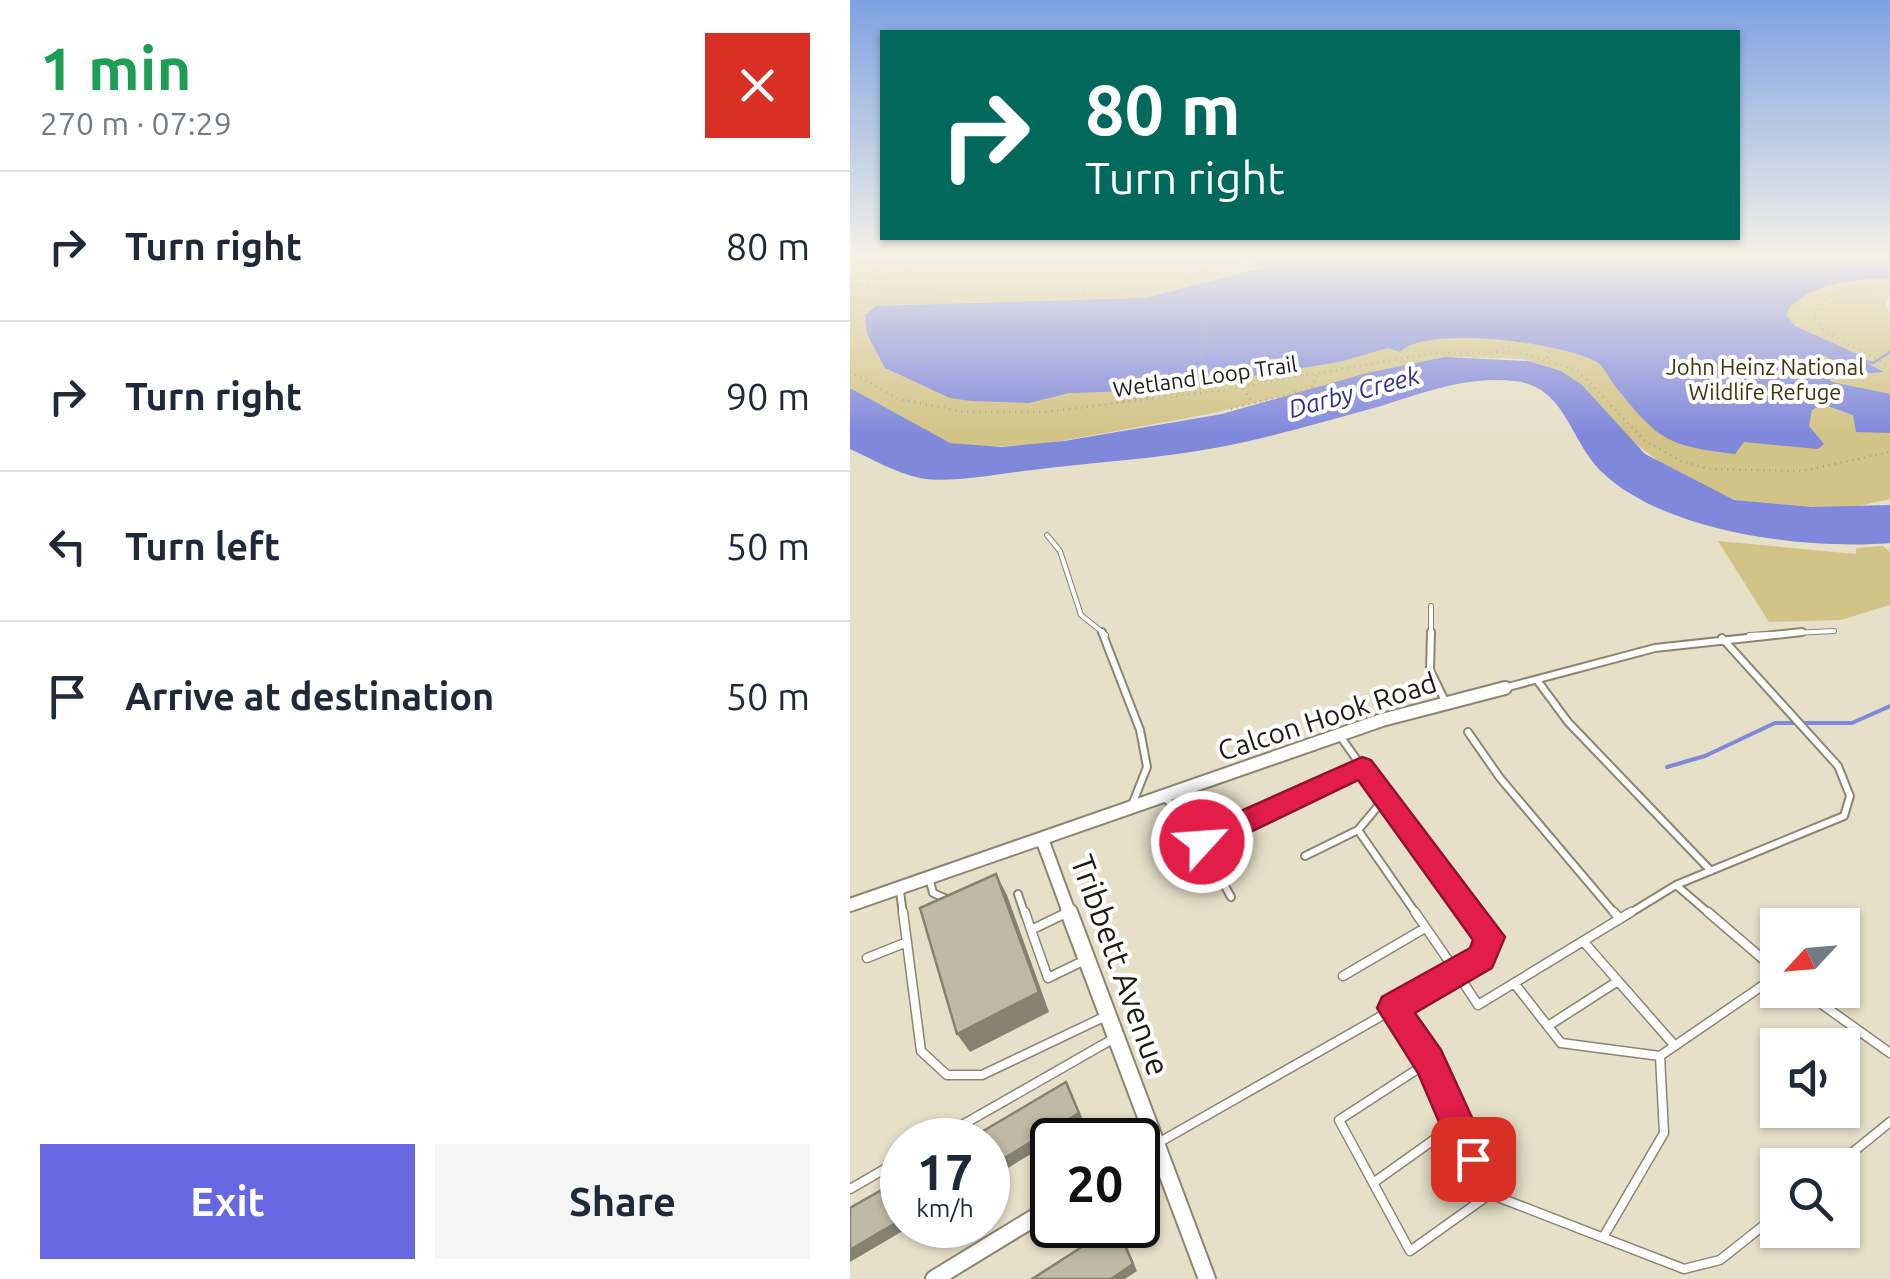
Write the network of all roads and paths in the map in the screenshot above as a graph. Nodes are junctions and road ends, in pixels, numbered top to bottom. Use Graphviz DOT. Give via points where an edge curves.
graph roads {
  1 [pos="1199,315"];
  2 [pos="1818,315"];
  3 [pos="1514,344"];
  4 [pos="1551,349"];
  5 [pos="1495,352"];
  6 [pos="1546,360"];
  7 [pos="1890,366"];
  8 [pos="850,372"];
  9 [pos="1317,375"];
  10 [pos="1241,387"];
  11 [pos="1254,404"];
  12 [pos="1101,406"];
  13 [pos="1231,409"];
  14 [pos="1890,452"];
  15 [pos="1047,536"];
  16 [pos="1431,606"];
  17 [pos="1834,630"];
  18 [pos="1722,638"];
  19 [pos="1537,680"];
  20 [pos="1505,688"];
  21 [pos="1446,703"];
  22 [pos="1468,732"];
  23 [pos="1340,735"];
  24 [pos="1362,767"];
  25 [pos="1164,796"];
  26 [pos="1386,798"];
  27 [pos="1131,808"];
  28 [pos="1358,830"];
  29 [pos="1202,835"];
  30 [pos="1042,840"];
  31 [pos="1305,856"];
  32 [pos="1711,871"];
  33 [pos="930,878"];
  34 [pos="1676,885"];
  35 [pos="900,888"];
  36 [pos="1018,894"];
  37 [pos="1231,897"];
  38 [pos="951,900"];
  39 [pos="850,905"];
  40 [pos="1069,912"];
  41 [pos="1620,919"];
  42 [pos="1425,928"];
  43 [pos="1030,930"];
  44 [pos="1583,941"];
  45 [pos="907,942"];
  46 [pos="867,958"];
  47 [pos="1760,958"];
  48 [pos="1086,960"];
  49 [pos="1457,973"];
  50 [pos="1342,976"];
  51 [pos="1618,981"];
  52 [pos="1514,983"];
  53 [pos="1760,987"];
  54 [pos="1393,1008"];
  55 [pos="1827,1008"];
  56 [pos="1107,1015"];
  57 [pos="1548,1026"];
  58 [pos="1116,1037"];
  59 [pos="1675,1046"];
  60 [pos="1890,1053"];
  61 [pos="1660,1056"];
  62 [pos="1430,1061"];
  63 [pos="974,1118"];
  64 [pos="1146,1118"];
  65 [pos="1890,1122"];
  66 [pos="1456,1124"];
  67 [pos="1160,1143"];
  68 [pos="1858,1148"];
  69 [pos="1160,1156"];
  70 [pos="880,1172"];
  71 [pos="1373,1182"];
  72 [pos="850,1189"];
  73 [pos="1490,1194"];
  74 [pos="1030,1220"];
  75 [pos="1760,1228"];
  76 [pos="1605,1235"];
  77 [pos="934,1279"];
  78 [pos="1207,1279"];
  1 -- 12 [label="path" via="1200,389"];
  2 -- 7 [label="path" via="1815,324"];
  3 -- 5 [label="path"];
  4 -- 6 [label="path"];
  5 -- 6 [label="path, Wetland Loop Trail"];
  5 -- 9 [label="path, Wetland Loop Trail" via="1435,353"];
  6 -- 14 [label="path, Wetland Loop Trail" via="1593,382 1650,446 1703,467 1793,472"];
  8 -- 12 [label="path, Wetland Loop Trail" via="918,406 1033,412"];
  9 -- 10 [label="path, Wetland Loop Trail"];
  9 -- 11 [label="path" via="1303,390"];
  10 -- 11 [label="path"];
  10 -- 12 [label="path, Wetland Loop Trail"];
  11 -- 13 [label="path"];
  15 -- 27 [label="lane" via="1056,543 1081,615 1106,635 1140,730 1147,766"];
  16 -- 21 [label="lane" via="1430,670"];
  17 -- 18 [label="lane, Calcon Hook Road"];
  18 -- 19 [label="lane, Calcon Hook Road" via="1655,648"];
  18 -- 32 [label="lane" via="1838,766 1850,796 1844,816"];
  19 -- 20 [label="lane, Calcon Hook Road"];
  19 -- 32 [label="lane" via="1568,722"];
  20 -- 21 [label="street, Calcon Hook Road"];
  21 -- 23 [label="street, Calcon Hook Road"];
  22 -- 41 [label="lane"];
  23 -- 24 [label="lane"];
  23 -- 25 [label="street, Calcon Hook Road"];
  24 -- 26 [label="lane"];
  24 -- 29 [label="lane" via="1219,834"];
  25 -- 27 [label="street, Calcon Hook Road"];
  25 -- 29 [label="lane"];
  26 -- 28 [label="lane"];
  26 -- 49 [label="lane" via="1490,937 1481,958"];
  27 -- 30 [label="street, Calcon Hook Road"];
  28 -- 31 [label="lane"];
  28 -- 42 [label="lane"];
  29 -- 37 [label="lane"];
  30 -- 33 [label="street, Calcon Hook Road"];
  30 -- 40 [label="street, Tribbett Avenue"];
  32 -- 34 [label="lane"];
  33 -- 35 [label="street, Calcon Hook Road"];
  33 -- 38 [label="lane" via="933,894"];
  34 -- 41 [label="lane"];
  34 -- 47 [label="lane"];
  35 -- 39 [label="street, Calcon Hook Road"];
  35 -- 45 [label="lane"];
  36 -- 43 [label="lane"];
  40 -- 43 [label="lane"];
  40 -- 48 [label="street, Tribbett Avenue"];
  41 -- 44 [label="lane"];
  42 -- 49 [label="lane"];
  42 -- 50 [label="lane"];
  43 -- 48 [label="lane" via="1048,978"];
  44 -- 51 [label="lane"];
  44 -- 52 [label="lane"];
  45 -- 46 [label="lane"];
  45 -- 56 [label="lane" via="921,1051 947,1076 982,1075"];
  48 -- 56 [label="street, Tribbett Avenue"];
  49 -- 52 [label="lane" via="1478,1004"];
  49 -- 54 [label="lane"];
  51 -- 57 [label="lane"];
  51 -- 59 [label="lane"];
  52 -- 57 [label="lane"];
  53 -- 59 [label="lane"];
  54 -- 62 [label="lane"];
  54 -- 67 [label="lane"];
  55 -- 60 [label="lane"];
  56 -- 58 [label="street, Tribbett Avenue"];
  57 -- 61 [label="lane" via="1561,1043"];
  58 -- 63 [label="lane"];
  58 -- 64 [label="street, Tribbett Avenue"];
  59 -- 61 [label="lane"];
  61 -- 76 [label="lane" via="1664,1133"];
  62 -- 66 [label="lane"];
  62 -- 71 [label="lane" via="1339,1120"];
  65 -- 68 [label="lane"];
  66 -- 71 [label="lane"];
  66 -- 73 [label="lane"];
  69 -- 78 [label="street, Tribbett Avenue"];
  70 -- 72 [label="lane"];
  71 -- 73 [label="lane" via="1410,1251"];
  73 -- 76 [label="lane"];
  74 -- 77 [label="street"];
  75 -- 76 [label="lane" via="1720,1260 1684,1268"];
}
